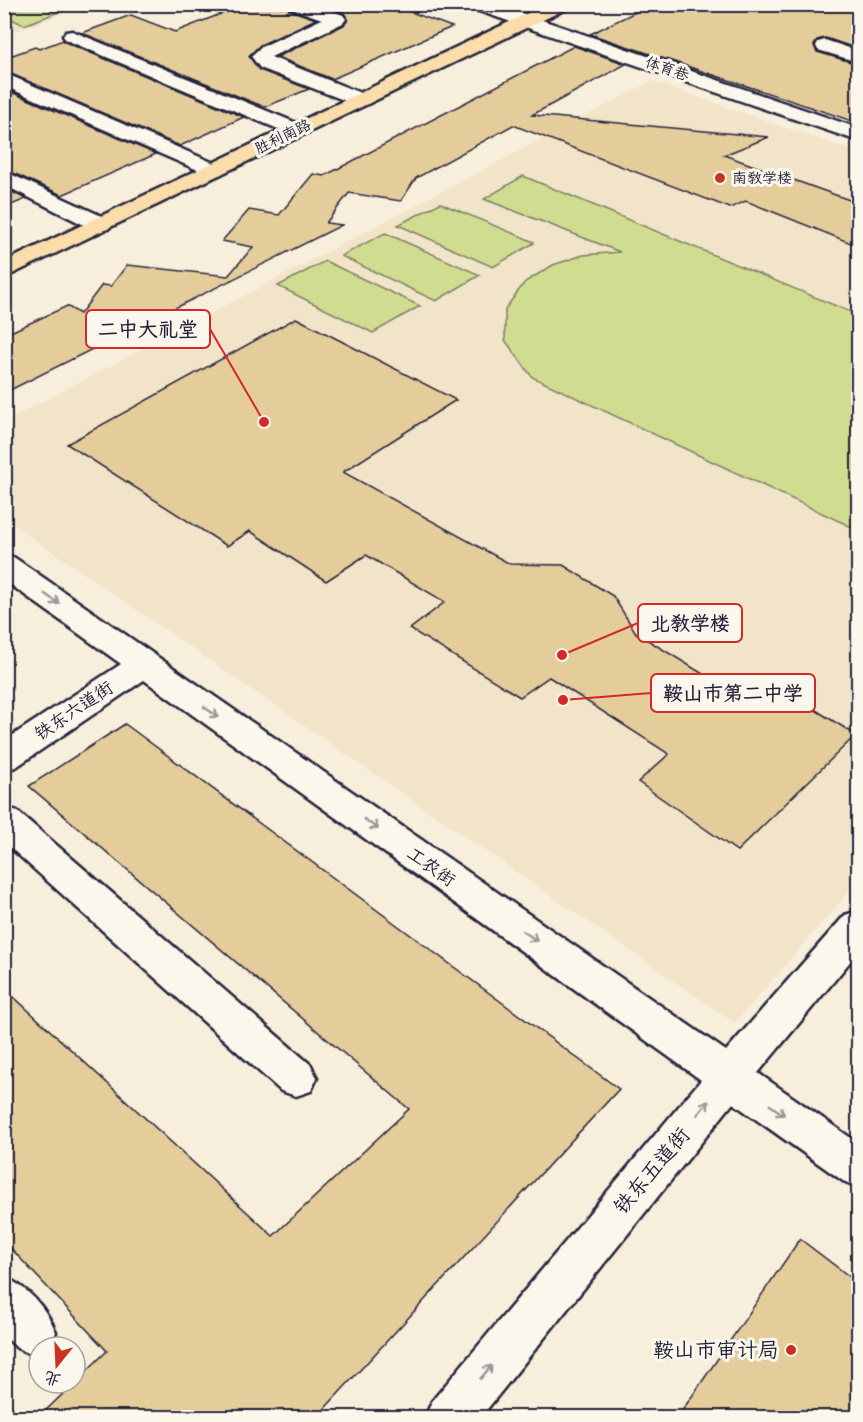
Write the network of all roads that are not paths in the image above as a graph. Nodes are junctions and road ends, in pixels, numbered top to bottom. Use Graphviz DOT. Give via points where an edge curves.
graph roads {
  1 [pos="296,4"];
  2 [pos="476,4"];
  3 [pos="562,4"];
  4 [pos="526,22"];
  5 [pos="72,36"];
  6 [pos="825,46"];
  7 [pos="858,57"];
  8 [pos="4,79"];
  9 [pos="361,100"];
  10 [pos="297,130"];
  11 [pos="858,135"];
  12 [pos="214,170"];
  13 [pos="4,177"];
  14 [pos="100,224"];
  15 [pos="4,270"];
  16 [pos="4,565"];
  17 [pos="144,664"];
  18 [pos="4,758"];
  19 [pos="4,821"];
  20 [pos="858,926"];
  21 [pos="729,1077"];
  22 [pos="296,1078"];
  23 [pos="858,1167"];
  24 [pos="449,1418"];
  1 -- 9 [label="street" via="337,19 260,56 267,64"];
  2 -- 4 [label="street, 体育巷"];
  3 -- 4 [label="main road, 胜利南路"];
  4 -- 9 [label="main road, 胜利南路"];
  4 -- 11 [label="street, 体育巷"];
  5 -- 10 [label="street"];
  6 -- 7 [label="street"];
  8 -- 12 [label="street"];
  9 -- 10 [label="main road, 胜利南路"];
  10 -- 12 [label="main road, 胜利南路"];
  12 -- 14 [label="main road, 胜利南路"];
  13 -- 14 [label="street"];
  14 -- 15 [label="main road, 胜利南路"];
  16 -- 17 [label="street, 工农街, one-way"];
  17 -- 18 [label="street, 铁东六道街"];
  17 -- 21 [label="street, 工农街, one-way"];
  19 -- 22 [label="street"];
  20 -- 21 [label="street, 铁东五道街"];
  21 -- 23 [label="street, 工农街, one-way"];
  24 -- 21 [label="street, 铁东五道街, one-way"];
}
